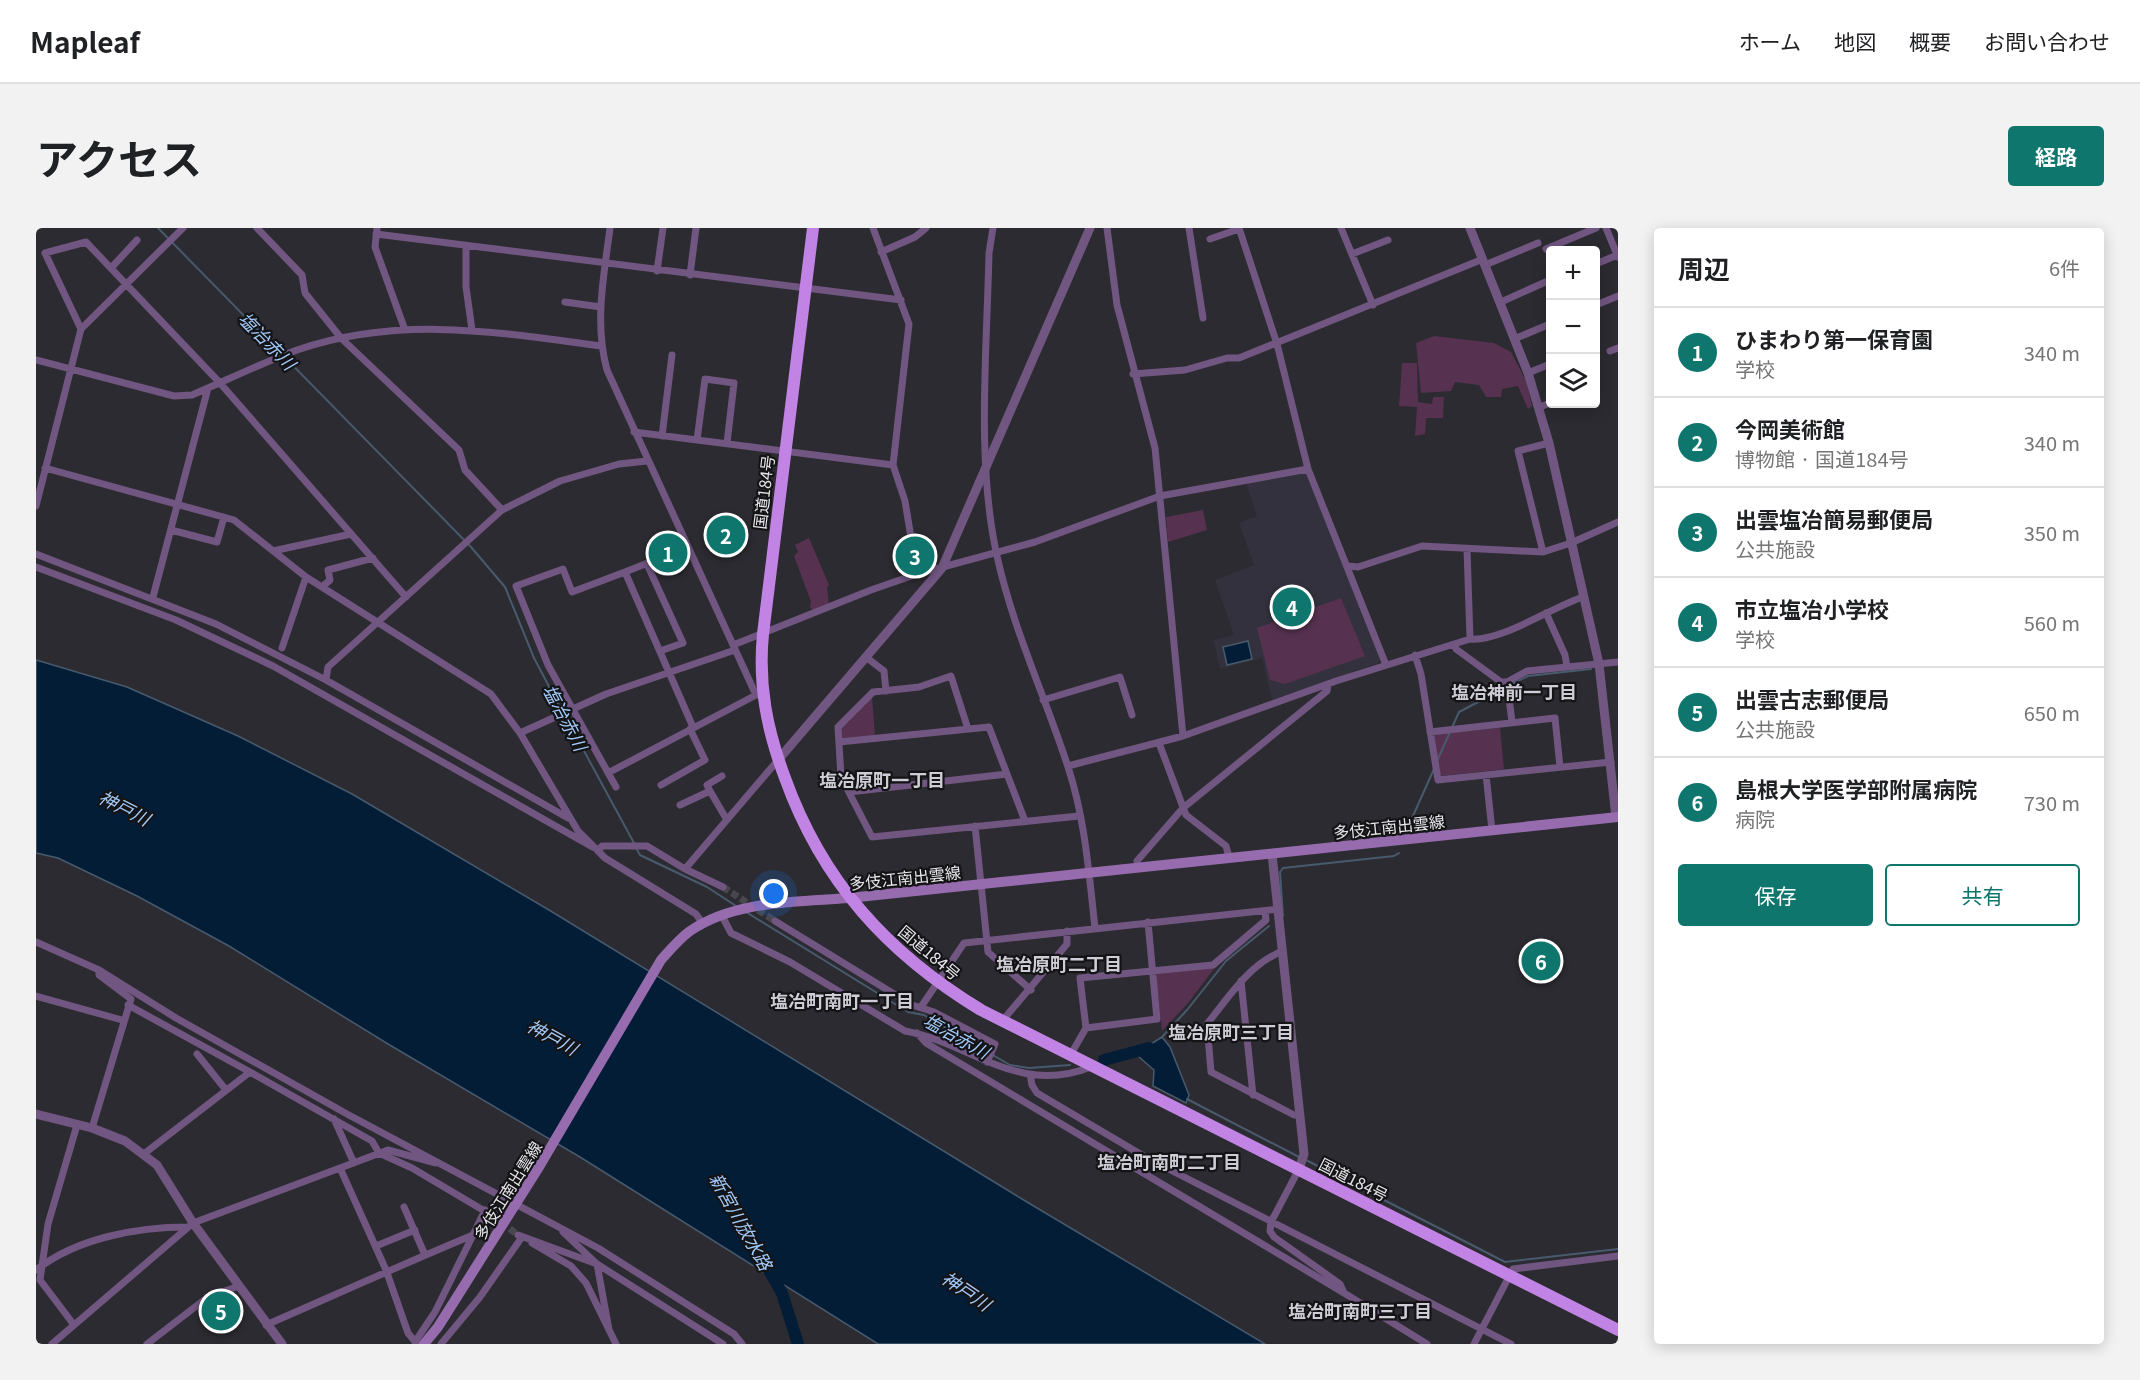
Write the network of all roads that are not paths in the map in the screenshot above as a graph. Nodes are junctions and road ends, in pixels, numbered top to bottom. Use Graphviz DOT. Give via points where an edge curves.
graph roads {
  1 [pos="183,228"];
  2 [pos="610,228"];
  3 [pos="663,228"];
  4 [pos="696,228"];
  5 [pos="813,228"];
  6 [pos="873,228"];
  7 [pos="927,228"];
  8 [pos="993,228"];
  9 [pos="1090,228"];
  10 [pos="1107,228"];
  11 [pos="1189,228"];
  12 [pos="1341,228"];
  13 [pos="1470,228"];
  14 [pos="1596,228"];
  15 [pos="1606,228"];
  16 [pos="259,229"];
  17 [pos="1239,229"];
  18 [pos="377,231"];
  19 [pos="1210,239"];
  20 [pos="137,240"];
  21 [pos="1388,240"];
  22 [pos="1538,243"];
  23 [pos="466,246"];
  24 [pos="1553,246"];
  25 [pos="881,252"];
  26 [pos="1352,254"];
  27 [pos="1618,256"];
  28 [pos="1484,262"];
  29 [pos="1600,263"];
  30 [pos="605,264"];
  31 [pos="112,267"];
  32 [pos="657,271"];
  33 [pos="690,275"];
  34 [pos="126,282"];
  35 [pos="1546,282"];
  36 [pos="805,289"];
  37 [pos="1618,296"];
  38 [pos="901,300"];
  39 [pos="566,302"];
  40 [pos="1501,302"];
  41 [pos="1600,303"];
  42 [pos="1373,305"];
  43 [pos="601,307"];
  44 [pos="1203,318"];
  45 [pos="1546,326"];
  46 [pos="81,328"];
  47 [pos="405,330"];
  48 [pos="472,330"];
  49 [pos="341,338"];
  50 [pos="1514,339"];
  51 [pos="1277,344"];
  52 [pos="601,346"];
  53 [pos="1618,348"];
  54 [pos="1610,351"];
  55 [pos="672,355"];
  56 [pos="36,360"];
  57 [pos="1546,366"];
  58 [pos="72,371"];
  59 [pos="1134,374"];
  60 [pos="1528,374"];
  61 [pos="220,383"];
  62 [pos="208,388"];
  63 [pos="1546,405"];
  64 [pos="1540,407"];
  65 [pos="634,432"];
  66 [pos="662,436"];
  67 [pos="697,440"];
  68 [pos="727,443"];
  69 [pos="1549,443"];
  70 [pos="785,450"];
  71 [pos="647,461"];
  72 [pos="893,465"];
  73 [pos="985,465"];
  74 [pos="45,468"];
  75 [pos="1308,469"];
  76 [pos="1160,496"];
  77 [pos="177,504"];
  78 [pos="36,506"];
  79 [pos="502,510"];
  80 [pos="224,517"];
  81 [pos="1618,522"];
  82 [pos="171,530"];
  83 [pos="351,534"];
  84 [pos="1571,543"];
  85 [pos="688,547"];
  86 [pos="1467,549"];
  87 [pos="273,551"];
  88 [pos="1543,552"];
  89 [pos="996,553"];
  90 [pos="36,554"];
  91 [pos="373,558"];
  92 [pos="647,564"];
  93 [pos="1348,566"];
  94 [pos="36,567"];
  95 [pos="942,568"];
  96 [pos="625,572"];
  97 [pos="916,574"];
  98 [pos="306,577"];
  99 [pos="322,587"];
  100 [pos="153,597"];
  101 [pos="406,597"];
  102 [pos="1583,597"];
  103 [pos="1546,613"];
  104 [pos="378,623"];
  105 [pos="763,634"];
  106 [pos="1470,639"];
  107 [pos="1454,644"];
  108 [pos="734,647"];
  109 [pos="282,648"];
  110 [pos="660,651"];
  111 [pos="1415,655"];
  112 [pos="867,658"];
  113 [pos="1618,662"];
  114 [pos="1599,664"];
  115 [pos="1386,665"];
  116 [pos="1568,667"];
  117 [pos="669,672"];
  118 [pos="326,680"];
  119 [pos="1507,682"];
  120 [pos="1328,685"];
  121 [pos="886,691"];
  122 [pos="759,695"];
  123 [pos="1043,700"];
  124 [pos="572,710"];
  125 [pos="1132,715"];
  126 [pos="1512,722"];
  127 [pos="692,728"];
  128 [pos="968,729"];
  129 [pos="1430,732"];
  130 [pos="520,733"];
  131 [pos="1183,736"];
  132 [pos="839,742"];
  133 [pos="1159,743"];
  134 [pos="778,760"];
  135 [pos="1611,762"];
  136 [pos="1068,766"];
  137 [pos="1560,767"];
  138 [pos="608,773"];
  139 [pos="1007,774"];
  140 [pos="1486,775"];
  141 [pos="722,776"];
  142 [pos="661,785"];
  143 [pos="616,787"];
  144 [pos="710,791"];
  145 [pos="849,792"];
  146 [pos="680,805"];
  147 [pos="1183,808"];
  148 [pos="1079,816"];
  149 [pos="1617,817"];
  150 [pos="570,819"];
  151 [pos="727,820"];
  152 [pos="1025,821"];
  153 [pos="975,826"];
  154 [pos="1492,830"];
  155 [pos="599,850"];
  156 [pos="1272,854"];
  157 [pos="1229,857"];
  158 [pos="1137,861"];
  159 [pos="685,869"];
  160 [pos="1089,873"];
  161 [pos="981,884"];
  162 [pos="723,887"];
  163 [pos="849,898"];
  164 [pos="1279,909"];
  165 [pos="1265,911"];
  166 [pos="722,916"];
  167 [pos="775,921"];
  168 [pos="1148,922"];
  169 [pos="703,924"];
  170 [pos="1095,928"];
  171 [pos="1068,931"];
  172 [pos="987,940"];
  173 [pos="36,942"];
  174 [pos="1283,951"];
  175 [pos="99,969"];
  176 [pos="1152,971"];
  177 [pos="1241,981"];
  178 [pos="938,982"];
  179 [pos="1031,990"];
  180 [pos="36,996"];
  181 [pos="128,1005"];
  182 [pos="921,1007"];
  183 [pos="122,1020"];
  184 [pos="1003,1020"];
  185 [pos="1086,1028"];
  186 [pos="917,1033"];
  187 [pos="196,1054"];
  188 [pos="1071,1054"];
  189 [pos="988,1059"];
  190 [pos="1094,1066"];
  191 [pos="250,1072"];
  192 [pos="1030,1074"];
  193 [pos="226,1090"];
  194 [pos="1253,1095"];
  195 [pos="36,1113"];
  196 [pos="1300,1115"];
  197 [pos="334,1119"];
  198 [pos="77,1125"];
  199 [pos="92,1128"];
  200 [pos="379,1152"];
  201 [pos="145,1154"];
  202 [pos="354,1162"];
  203 [pos="447,1165"];
  204 [pos="340,1168"];
  205 [pos="1299,1169"];
  206 [pos="516,1204"];
  207 [pos="404,1207"];
  208 [pos="484,1210"];
  209 [pos="493,1216"];
  210 [pos="1271,1222"];
  211 [pos="553,1224"];
  212 [pos="190,1225"];
  213 [pos="415,1230"];
  214 [pos="473,1235"];
  215 [pos="522,1237"];
  216 [pos="376,1246"];
  217 [pos="425,1255"];
  218 [pos="1618,1256"];
  219 [pos="597,1264"];
  220 [pos="39,1268"];
  221 [pos="386,1270"];
  222 [pos="1509,1276"];
  223 [pos="239,1286"];
  224 [pos="1344,1293"];
  225 [pos="74,1325"];
  226 [pos="266,1325"];
  227 [pos="1481,1329"];
  228 [pos="609,1330"];
  229 [pos="1618,1330"];
  230 [pos="150,1343"];
  231 [pos="419,1343"];
  232 [pos="52,1344"];
  233 [pos="282,1344"];
  234 [pos="441,1344"];
  235 [pos="616,1344"];
  236 [pos="723,1344"];
  237 [pos="742,1344"];
  238 [pos="1427,1344"];
  239 [pos="1474,1344"];
  240 [pos="1511,1344"];
  1 -- 34 [label="street"];
  2 -- 30 [label="street"];
  3 -- 32 [label="street"];
  4 -- 33 [label="street"];
  5 -- 36 [label="highway, 国道184号"];
  6 -- 25 [label="street"];
  7 -- 25 [label="street"];
  8 -- 73 [label="street" via="989,253"];
  9 -- 73 [label="street"];
  10 -- 59 [label="street" via="1117,305"];
  11 -- 44 [label="street"];
  12 -- 26 [label="street"];
  13 -- 28 [label="street"];
  14 -- 24 [label="street"];
  15 -- 27 [label="street"];
  16 -- 49 [label="street" via="302,275 305,293"];
  17 -- 19 [label="street"];
  17 -- 51 [label="street"];
  18 -- 23 [label="street"];
  18 -- 47 [label="street" via="375,247"];
  20 -- 31 [label="street"];
  21 -- 26 [label="street"];
  22 -- 28 [label="street"];
  23 -- 30 [label="street"];
  23 -- 48 [label="street"];
  25 -- 38 [label="street"];
  26 -- 42 [label="street"];
  27 -- 29 [label="street"];
  28 -- 40 [label="street"];
  28 -- 42 [label="street"];
  30 -- 32 [label="street"];
  30 -- 43 [label="street"];
  31 -- 34 [label="street"];
  31 -- 46 [label="street" via="86,242 45,253"];
  32 -- 33 [label="street"];
  33 -- 36 [label="street"];
  34 -- 46 [label="street"];
  34 -- 61 [label="street"];
  35 -- 40 [label="street"];
  36 -- 38 [label="street"];
  36 -- 70 [label="highway, 国道184号"];
  37 -- 41 [label="street"];
  38 -- 72 [label="street" via="909,324"];
  39 -- 43 [label="street"];
  40 -- 50 [label="street"];
  42 -- 51 [label="street"];
  43 -- 52 [label="street"];
  45 -- 50 [label="street"];
  46 -- 58 [label="street"];
  47 -- 48 [label="street"];
  47 -- 49 [label="street"];
  48 -- 52 [label="street"];
  49 -- 61 [label="street" via="298,350"];
  49 -- 79 [label="street" via="459,450 465,470"];
  50 -- 60 [label="street"];
  51 -- 59 [label="street" via="1239,358 1185,370"];
  51 -- 75 [label="street"];
  52 -- 65 [label="street"];
  53 -- 54 [label="street"];
  55 -- 66 [label="street"];
  56 -- 58 [label="street"];
  57 -- 60 [label="street"];
  58 -- 62 [label="street" via="174,396 192,395"];
  58 -- 74 [label="street"];
  59 -- 76 [label="street" via="1155,448"];
  60 -- 64 [label="street"];
  61 -- 62 [label="street"];
  61 -- 83 [label="street"];
  62 -- 77 [label="street"];
  63 -- 64 [label="street"];
  64 -- 69 [label="street"];
  65 -- 66 [label="street"];
  65 -- 71 [label="street"];
  66 -- 67 [label="street"];
  67 -- 68 [label="street"];
  67 -- 68 [label="street" via="705,379 734,383"];
  68 -- 70 [label="street"];
  69 -- 84 [label="street"];
  69 -- 88 [label="street" via="1518,451"];
  70 -- 72 [label="street"];
  70 -- 105 [label="highway, 国道184号"];
  71 -- 79 [label="street" via="619,464 560,481"];
  71 -- 85 [label="street"];
  72 -- 97 [label="street" via="905,501"];
  73 -- 89 [label="street"];
  73 -- 95 [label="street"];
  74 -- 77 [label="street"];
  74 -- 78 [label="street"];
  75 -- 76 [label="street"];
  75 -- 93 [label="street"];
  76 -- 89 [label="street"];
  76 -- 131 [label="street"];
  77 -- 80 [label="street"];
  77 -- 82 [label="street"];
  79 -- 101 [label="street"];
  80 -- 82 [label="street" via="217,542"];
  80 -- 87 [label="street" via="234,520"];
  81 -- 84 [label="street"];
  82 -- 100 [label="street"];
  83 -- 87 [label="street"];
  83 -- 91 [label="street"];
  84 -- 88 [label="street"];
  84 -- 102 [label="street"];
  85 -- 92 [label="street"];
  85 -- 108 [label="street"];
  86 -- 88 [label="street"];
  86 -- 93 [label="street" via="1412,547 1358,567"];
  86 -- 106 [label="street"];
  87 -- 98 [label="street"];
  89 -- 95 [label="street"];
  89 -- 123 [label="street" via="1008,602"];
  90 -- 100 [label="street"];
  91 -- 99 [label="street" via="328,570 330,580"];
  91 -- 101 [label="street"];
  92 -- 96 [label="street"];
  92 -- 110 [label="street" via="683,643"];
  93 -- 115 [label="street"];
  94 -- 155 [label="street" via="176,620 273,666"];
  95 -- 97 [label="street"];
  95 -- 112 [label="street"];
  96 -- 110 [label="street"];
  96 -- 124 [label="street" via="572,592 563,569 516,586 548,665"];
  97 -- 105 [label="street"];
  98 -- 99 [label="street"];
  98 -- 109 [label="street"];
  99 -- 104 [label="street"];
  100 -- 118 [label="street"];
  101 -- 104 [label="street"];
  102 -- 103 [label="street"];
  102 -- 114 [label="street"];
  103 -- 106 [label="street" via="1486,637"];
  103 -- 116 [label="street"];
  104 -- 118 [label="street" via="328,667"];
  104 -- 130 [label="street" via="491,694"];
  105 -- 108 [label="street"];
  105 -- 122 [label="highway, 国道184号"];
  106 -- 107 [label="street"];
  107 -- 111 [label="street"];
  107 -- 119 [label="street"];
  108 -- 117 [label="street"];
  108 -- 122 [label="street"];
  110 -- 117 [label="street"];
  111 -- 115 [label="street"];
  111 -- 129 [label="street"];
  112 -- 121 [label="street" via="884,671"];
  112 -- 134 [label="street"];
  113 -- 114 [label="street"];
  114 -- 116 [label="street"];
  114 -- 135 [label="street"];
  115 -- 120 [label="street"];
  116 -- 119 [label="street" via="1527,671"];
  117 -- 124 [label="street"];
  117 -- 127 [label="street"];
  118 -- 150 [label="street"];
  119 -- 126 [label="street"];
  120 -- 131 [label="street"];
  120 -- 147 [label="street" via="1327,691"];
  121 -- 128 [label="street" via="919,687 951,676"];
  121 -- 132 [label="street" via="873,692 838,727"];
  122 -- 127 [label="street"];
  122 -- 134 [label="highway, 国道184号"];
  123 -- 125 [label="street" via="1120,677"];
  123 -- 136 [label="street"];
  124 -- 130 [label="street"];
  124 -- 138 [label="street"];
  126 -- 129 [label="street"];
  126 -- 137 [label="street" via="1555,718"];
  127 -- 138 [label="street"];
  127 -- 142 [label="street" via="705,760"];
  128 -- 132 [label="street"];
  128 -- 139 [label="street" via="989,727"];
  129 -- 140 [label="street" via="1438,780"];
  130 -- 150 [label="street"];
  131 -- 133 [label="street"];
  132 -- 145 [label="street" via="841,777"];
  133 -- 136 [label="street"];
  133 -- 147 [label="street"];
  134 -- 151 [label="street"];
  134 -- 163 [label="highway, 国道184号" via="812,842"];
  135 -- 137 [label="street"];
  135 -- 149 [label="street"];
  136 -- 148 [label="street"];
  137 -- 140 [label="street"];
  138 -- 143 [label="street"];
  139 -- 145 [label="street"];
  139 -- 152 [label="street"];
  140 -- 154 [label="street"];
  141 -- 144 [label="street" via="707,785"];
  144 -- 146 [label="street"];
  144 -- 151 [label="street"];
  145 -- 153 [label="street" via="872,837"];
  147 -- 157 [label="street" via="1193,823 1226,846"];
  147 -- 158 [label="street"];
  148 -- 152 [label="street"];
  148 -- 160 [label="street"];
  149 -- 154 [label="main road, 多伎江南出雲線"];
  150 -- 155 [label="street"];
  151 -- 159 [label="street"];
  152 -- 153 [label="street"];
  153 -- 161 [label="street"];
  154 -- 156 [label="main road, 多伎江南出雲線"];
  155 -- 159 [label="street" via="602,846 647,846"];
  155 -- 169 [label="street" via="605,858 696,914"];
  156 -- 157 [label="main road, 多伎江南出雲線"];
  156 -- 164 [label="street"];
  157 -- 160 [label="main road, 多伎江南出雲線"];
  159 -- 162 [label="street"];
  160 -- 161 [label="main road, 多伎江南出雲線"];
  160 -- 170 [label="street"];
  161 -- 163 [label="main road, 多伎江南出雲線"];
  161 -- 172 [label="street"];
  163 -- 166 [label="main road, 多伎江南出雲線" via="787,902"];
  163 -- 178 [label="highway, 国道184号" via="895,946"];
  164 -- 165 [label="street"];
  164 -- 174 [label="street"];
  165 -- 168 [label="street"];
  165 -- 176 [label="street" via="1266,920 1213,965"];
  166 -- 169 [label="main road, 多伎江南出雲線"];
  166 -- 186 [label="street" via="731,933 789,962 905,1031"];
  167 -- 182 [label="street"];
  168 -- 170 [label="street"];
  168 -- 176 [label="street"];
  169 -- 206 [label="main road, 多伎江南出雲線" via="691,930 661,960"];
  170 -- 171 [label="street"];
  171 -- 172 [label="street"];
  171 -- 179 [label="street" via="1067,944"];
  172 -- 178 [label="street" via="964,943"];
  172 -- 179 [label="street" via="991,957"];
  173 -- 175 [label="street"];
  174 -- 177 [label="street"];
  174 -- 196 [label="street"];
  175 -- 181 [label="street" via="99,975 131,999"];
  175 -- 203 [label="street" via="176,1018"];
  176 -- 185 [label="street" via="1157,1019"];
  176 -- 185 [label="street" via="1080,978"];
  177 -- 194 [label="street"];
  177 -- 194 [label="street" via="1207,1024 1211,1072"];
  178 -- 182 [label="street"];
  178 -- 184 [label="highway, 国道184号"];
  179 -- 184 [label="street"];
  180 -- 183 [label="street"];
  181 -- 183 [label="street"];
  181 -- 191 [label="street"];
  182 -- 189 [label="street" via="995,1044"];
  183 -- 199 [label="street"];
  184 -- 188 [label="highway, 国道184号"];
  185 -- 188 [label="street"];
  186 -- 189 [label="street"];
  186 -- 224 [label="street" via="926,1043"];
  187 -- 193 [label="street"];
  188 -- 190 [label="highway, 国道184号"];
  189 -- 192 [label="street" via="1012,1072"];
  190 -- 192 [label="street" via="1078,1072"];
  190 -- 205 [label="highway, 国道184号"];
  191 -- 193 [label="street"];
  191 -- 197 [label="street"];
  192 -- 210 [label="street" via="1032,1086 1044,1098 1147,1158"];
  193 -- 201 [label="street"];
  194 -- 196 [label="street"];
  195 -- 198 [label="street"];
  196 -- 205 [label="street" via="1304,1154"];
  197 -- 200 [label="street" via="372,1141"];
  197 -- 202 [label="street"];
  198 -- 199 [label="street"];
  198 -- 220 [label="street"];
  199 -- 201 [label="street"];
  200 -- 202 [label="street"];
  200 -- 203 [label="street" via="397,1150"];
  200 -- 208 [label="street"];
  201 -- 212 [label="street" via="168,1181"];
  202 -- 204 [label="street"];
  203 -- 206 [label="street"];
  204 -- 212 [label="street"];
  204 -- 216 [label="street"];
  205 -- 210 [label="street"];
  205 -- 222 [label="highway, 国道184号"];
  206 -- 211 [label="street"];
  206 -- 231 [label="main road, 多伎江南出雲線" via="438,1327"];
  207 -- 213 [label="street"];
  208 -- 209 [label="street"];
  208 -- 214 [label="street"];
  210 -- 224 [label="street" via="1274,1237 1340,1284"];
  210 -- 227 [label="street"];
  211 -- 219 [label="street"];
  211 -- 237 [label="street" via="734,1334"];
  212 -- 220 [label="street" via="102,1238"];
  212 -- 223 [label="street"];
  212 -- 225 [label="street"];
  213 -- 216 [label="street"];
  213 -- 217 [label="street"];
  214 -- 217 [label="street"];
  214 -- 231 [label="street"];
  215 -- 219 [label="street" via="518,1235"];
  215 -- 228 [label="street" via="571,1266 586,1283"];
  215 -- 234 [label="street"];
  216 -- 221 [label="street"];
  217 -- 221 [label="street"];
  218 -- 222 [label="street" via="1520,1266"];
  219 -- 228 [label="street"];
  219 -- 236 [label="street"];
  220 -- 225 [label="street" via="40,1280"];
  221 -- 226 [label="street"];
  221 -- 231 [label="street" via="408,1333"];
  222 -- 227 [label="street"];
  222 -- 229 [label="highway, 国道184号"];
  223 -- 226 [label="street"];
  223 -- 230 [label="street" via="208,1297"];
  224 -- 238 [label="street"];
  225 -- 232 [label="street"];
  226 -- 233 [label="street"];
  227 -- 239 [label="street"];
  227 -- 240 [label="street"];
  228 -- 235 [label="street"];
}
